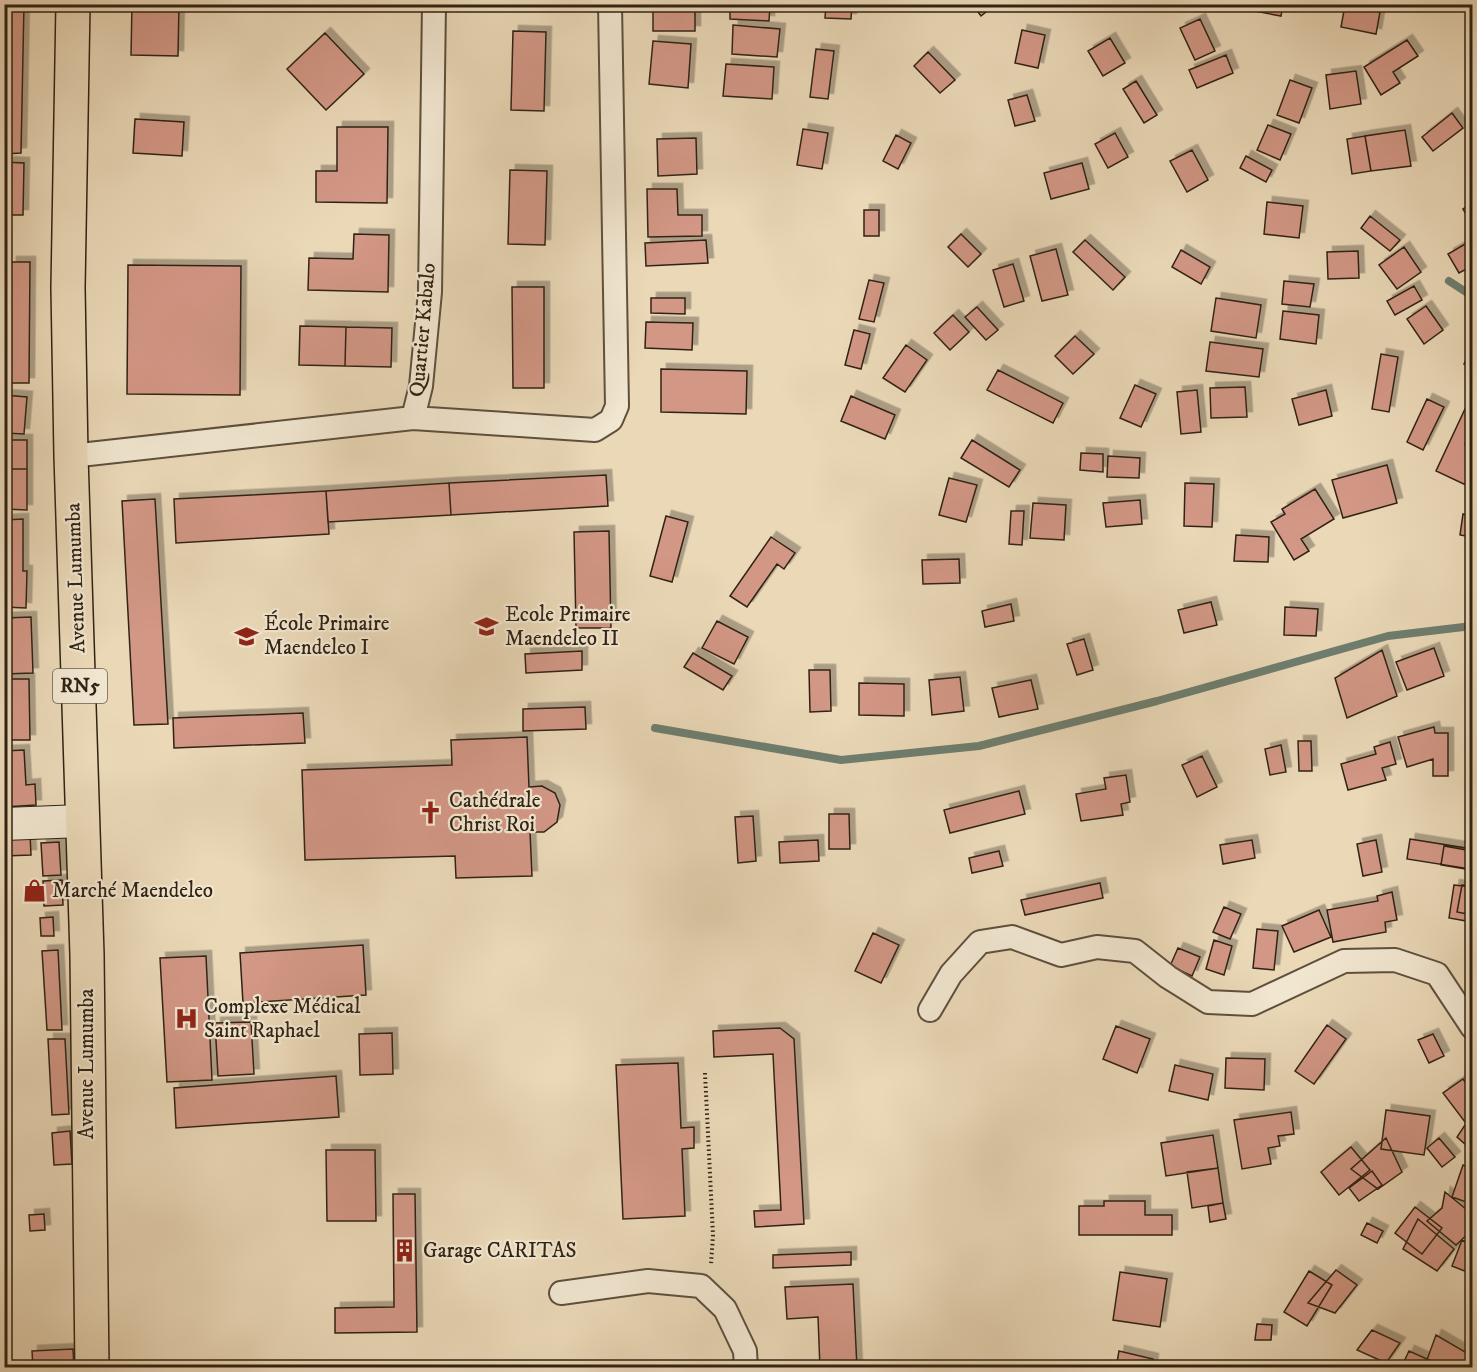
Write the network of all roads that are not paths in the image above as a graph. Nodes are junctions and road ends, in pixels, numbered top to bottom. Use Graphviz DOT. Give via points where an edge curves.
graph roads {
  1 [pos="73,4"];
  2 [pos="434,4"];
  3 [pos="610,4"];
  4 [pos="413,418"];
  5 [pos="71,456"];
  6 [pos="82,821"];
  7 [pos="4,824"];
  8 [pos="930,1010"];
  9 [pos="1473,1026"];
  10 [pos="561,1293"];
  11 [pos="92,1368"];
  12 [pos="746,1368"];
  1 -- 5 [label="highway, Avenue Lumumba / RN5" via="68,288"];
  2 -- 4 [label="street, Quartier Kabalo" via="430,292 421,386"];
  3 -- 4 [label="street" via="617,406 610,420 595,430"];
  4 -- 5 [label="street, Quartier Kabalo"];
  5 -- 6 [label="highway, Avenue Lumumba / RN5"];
  6 -- 7 [label="street"];
  6 -- 11 [label="highway, Avenue Lumumba / RN5"];
  8 -- 9 [label="street" via="951,974 980,942 1012,937 1061,955 1097,947 1135,951 1208,1002 1252,1004 1344,961 1395,960 1437,974"];
  10 -- 12 [label="street" via="648,1281 701,1286 725,1309 745,1351"];
}
